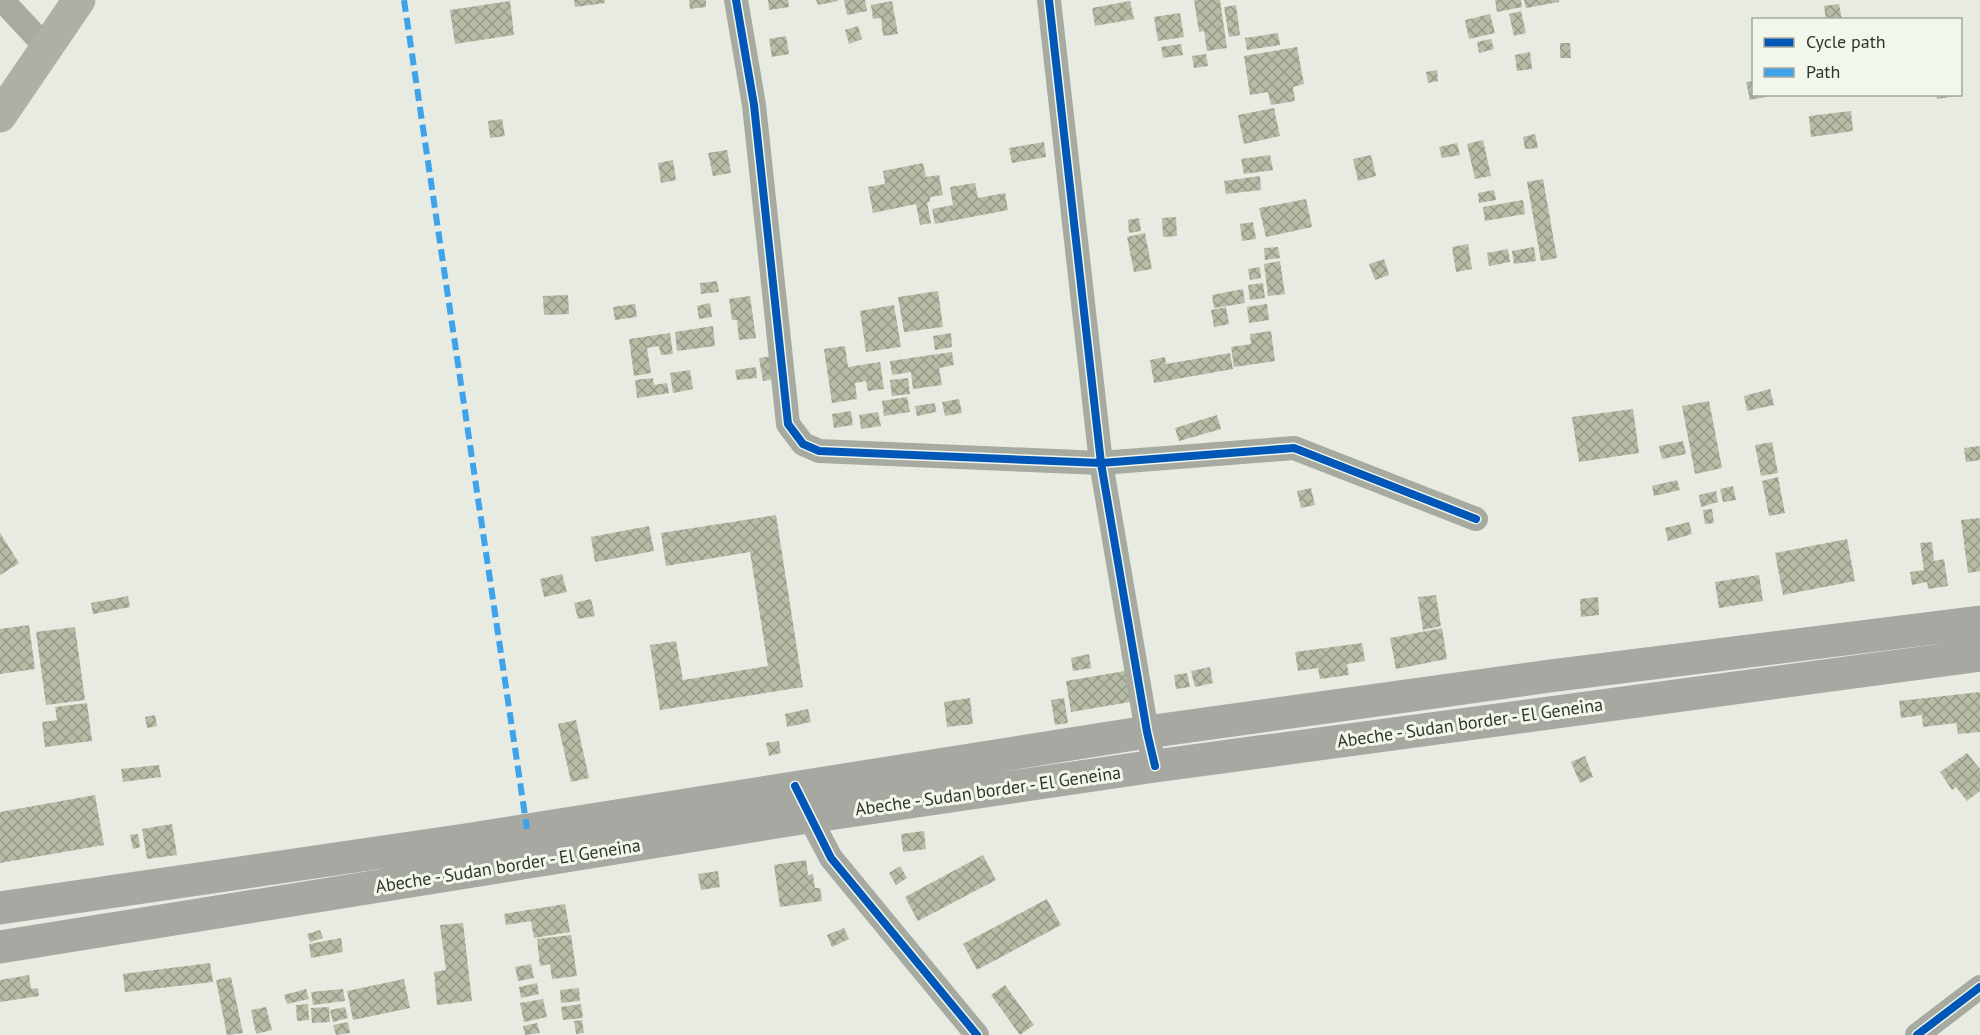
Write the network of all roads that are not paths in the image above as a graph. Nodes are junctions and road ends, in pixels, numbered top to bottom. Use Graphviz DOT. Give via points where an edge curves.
graph roads {
  1 [pos="2,0"];
  2 [pos="79,0"];
  3 [pos="736,0"];
  4 [pos="1049,0"];
  5 [pos="46,47"];
  6 [pos="0,116"];
  7 [pos="1101,463"];
  8 [pos="1476,519"];
  9 [pos="1980,622"];
  10 [pos="1980,655"];
  11 [pos="1147,732"];
  12 [pos="1155,766"];
  13 [pos="795,786"];
  14 [pos="808,817"];
  15 [pos="0,908"];
  16 [pos="0,947"];
  17 [pos="1980,987"];
  18 [pos="977,1035"];
  19 [pos="1917,1035"];
  1 -- 5 [label="street"];
  2 -- 5 [label="main road"];
  3 -- 7 [label="street" via="754,105 788,424 803,444 819,451"];
  4 -- 7 [label="street"];
  5 -- 6 [label="main road"];
  7 -- 8 [label="street" via="1294,448"];
  7 -- 11 [label="street"];
  9 -- 11 [label="highway, Abeche - Sudan border - El Geneina"];
  10 -- 12 [label="highway, Abeche - Sudan border - El Geneina"];
  11 -- 12 [label="street"];
  11 -- 13 [label="highway, Abeche - Sudan border - El Geneina"];
  12 -- 14 [label="highway, Abeche - Sudan border - El Geneina"];
  13 -- 14 [label="street"];
  13 -- 15 [label="highway, Abeche - Sudan border - El Geneina" via="453,842"];
  14 -- 16 [label="highway, Abeche - Sudan border - El Geneina"];
  14 -- 18 [label="street" via="831,858"];
  17 -- 19 [label="street"];
}
